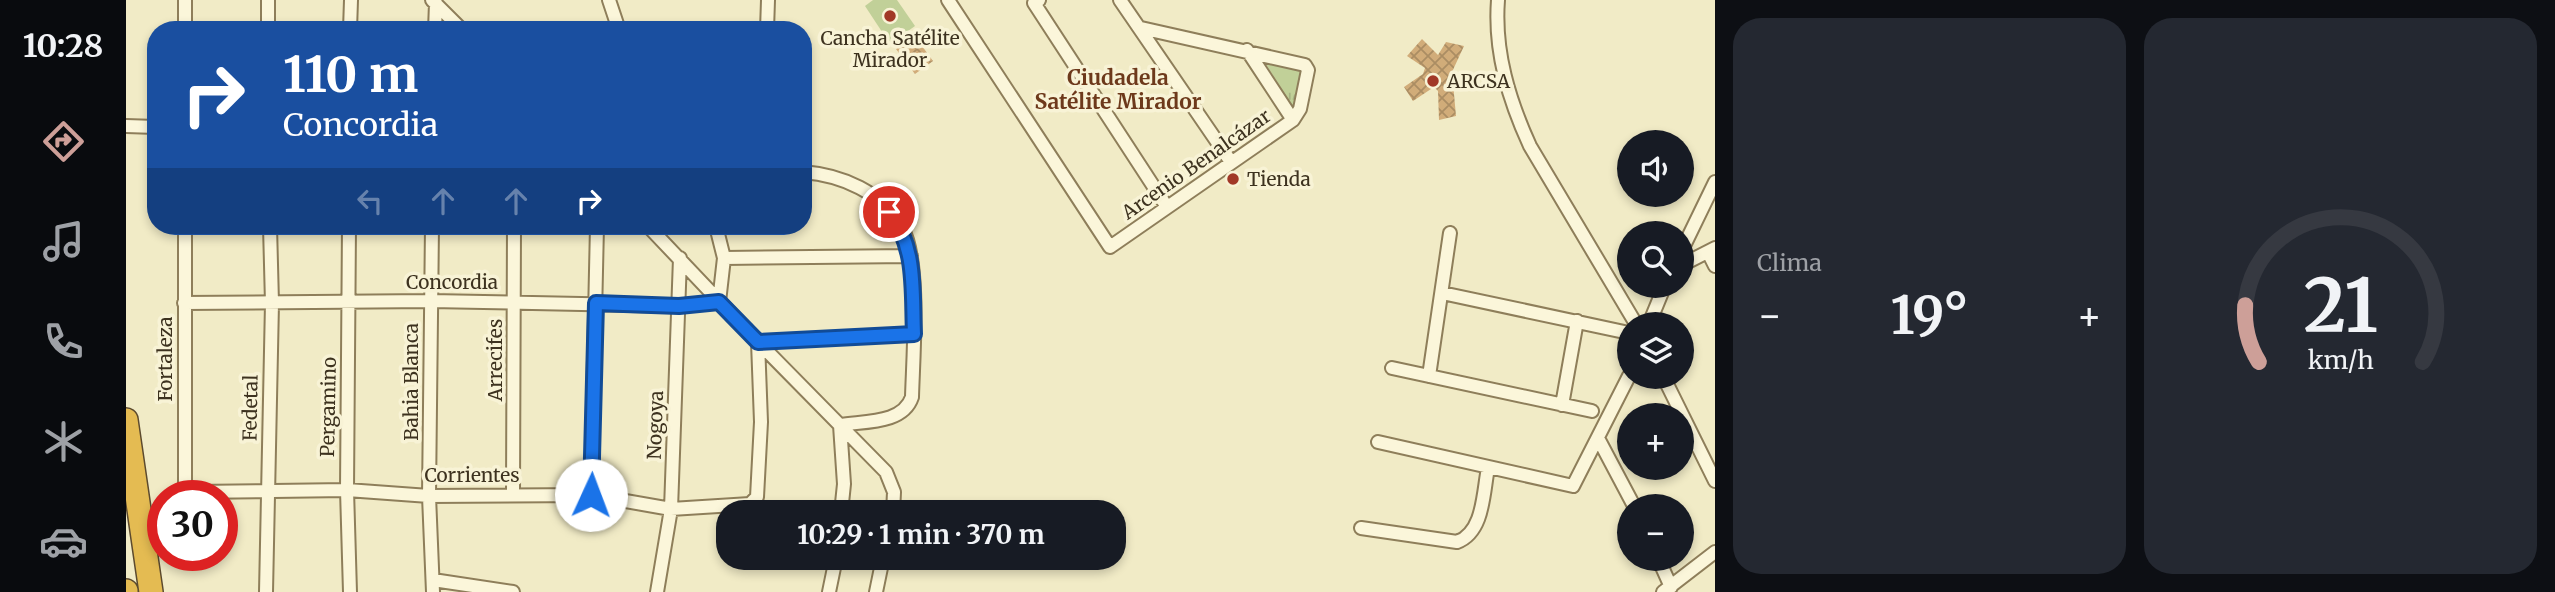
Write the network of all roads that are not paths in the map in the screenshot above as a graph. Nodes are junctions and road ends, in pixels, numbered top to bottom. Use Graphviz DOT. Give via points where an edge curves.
graph roads {
  1 [pos="185,0"];
  2 [pos="268,0"];
  3 [pos="351,0"];
  4 [pos="609,0"];
  5 [pos="768,0"];
  6 [pos="1120,0"];
  7 [pos="1498,0"];
  8 [pos="434,2"];
  9 [pos="948,2"];
  10 [pos="1036,2"];
  11 [pos="186,21"];
  12 [pos="268,21"];
  13 [pos="350,21"];
  14 [pos="435,21"];
  15 [pos="452,21"];
  16 [pos="616,21"];
  17 [pos="767,21"];
  18 [pos="1140,28"];
  19 [pos="1247,51"];
  20 [pos="1293,120"];
  21 [pos="126,126"];
  22 [pos="147,127"];
  23 [pos="1231,162"];
  24 [pos="812,174"];
  25 [pos="1715,182"];
  26 [pos="1167,207"];
  27 [pos="1694,225"];
  28 [pos="1450,233"];
  29 [pos="185,235"];
  30 [pos="271,235"];
  31 [pos="349,235"];
  32 [pos="432,235"];
  33 [pos="513,235"];
  34 [pos="597,235"];
  35 [pos="658,235"];
  36 [pos="718,235"];
  37 [pos="1712,250"];
  38 [pos="911,256"];
  39 [pos="680,258"];
  40 [pos="724,258"];
  41 [pos="1694,259"];
  42 [pos="1715,266"];
  43 [pos="1442,293"];
  44 [pos="348,301"];
  45 [pos="430,301"];
  46 [pos="514,302"];
  47 [pos="719,302"];
  48 [pos="184,303"];
  49 [pos="272,303"];
  50 [pos="596,303"];
  51 [pos="679,306"];
  52 [pos="1629,312"];
  53 [pos="1577,321"];
  54 [pos="1617,330"];
  55 [pos="914,334"];
  56 [pos="758,342"];
  57 [pos="1392,368"];
  58 [pos="1429,376"];
  59 [pos="1623,389"];
  60 [pos="1669,389"];
  61 [pos="1562,405"];
  62 [pos="1592,411"];
  63 [pos="126,420"];
  64 [pos="840,425"];
  65 [pos="1599,440"];
  66 [pos="1378,442"];
  67 [pos="1488,468"];
  68 [pos="185,480"];
  69 [pos="1715,481"];
  70 [pos="347,490"];
  71 [pos="238,492"];
  72 [pos="268,493"];
  73 [pos="1628,494"];
  74 [pos="513,495"];
  75 [pos="591,495"];
  76 [pos="429,496"];
  77 [pos="842,500"];
  78 [pos="894,500"];
  79 [pos="671,509"];
  80 [pos="1361,528"];
  81 [pos="1715,552"];
  82 [pos="834,570"];
  83 [pos="881,570"];
  84 [pos="1662,571"];
  85 [pos="433,586"];
  86 [pos="1667,589"];
  87 [pos="350,590"];
  88 [pos="151,592"];
  89 [pos="266,592"];
  90 [pos="513,592"];
  91 [pos="657,592"];
  92 [pos="829,592"];
  93 [pos="876,592"];
  1 -- 11 [label="street"];
  2 -- 12 [label="street"];
  3 -- 13 [label="street"];
  4 -- 16 [label="street"];
  5 -- 17 [label="street"];
  6 -- 18 [label="street"];
  7 -- 52 [label="street" via="1504,75 1516,116"];
  8 -- 14 [label="street"];
  8 -- 15 [label="street"];
  9 -- 26 [label="street, Arcenio Benalcázar" via="1110,247"];
  10 -- 26 [label="street"];
  18 -- 19 [label="street"];
  18 -- 23 [label="street"];
  19 -- 20 [label="street"];
  19 -- 20 [label="street, Arcenio Benalcázar" via="1307,67 1300,109"];
  20 -- 23 [label="street, Arcenio Benalcázar"];
  21 -- 22 [label="street"];
  23 -- 26 [label="street, Arcenio Benalcázar"];
  24 -- 38 [label="street" via="862,188 902,228"];
  25 -- 27 [label="street"];
  28 -- 43 [label="street"];
  29 -- 48 [label="street, Fortaleza"];
  30 -- 49 [label="street, Fedetal"];
  31 -- 44 [label="street, Pergamino"];
  32 -- 45 [label="street, Bahia Blanca"];
  33 -- 46 [label="street, Arrecifes"];
  34 -- 50 [label="street"];
  35 -- 39 [label="street"];
  36 -- 40 [label="street"];
  37 -- 41 [label="street"];
  37 -- 42 [label="street"];
  38 -- 40 [label="street"];
  38 -- 55 [label="street"];
  39 -- 47 [label="street"];
  39 -- 51 [label="street, Nogoya"];
  40 -- 47 [label="street"];
  43 -- 53 [label="street"];
  43 -- 58 [label="street"];
  44 -- 45 [label="street, Concordia"];
  44 -- 49 [label="street, Concordia"];
  44 -- 70 [label="street, Pergamino"];
  45 -- 46 [label="street, Concordia"];
  45 -- 76 [label="street, Bahia Blanca"];
  46 -- 50 [label="street, Concordia"];
  46 -- 74 [label="street, Arrecifes"];
  47 -- 51 [label="street, Concordia"];
  47 -- 56 [label="street"];
  48 -- 49 [label="street, Concordia"];
  48 -- 68 [label="street, Fortaleza"];
  49 -- 72 [label="street, Fedetal"];
  50 -- 51 [label="street, Concordia"];
  50 -- 75 [label="street"];
  51 -- 79 [label="street, Nogoya"];
  53 -- 54 [label="street"];
  53 -- 61 [label="street"];
  55 -- 56 [label="street"];
  55 -- 64 [label="street" via="908,409 898,416"];
  56 -- 64 [label="street"];
  56 -- 79 [label="street, Corrientes" via="761,422 755,501"];
  57 -- 58 [label="street"];
  58 -- 61 [label="street"];
  59 -- 65 [label="street"];
  60 -- 69 [label="street"];
  61 -- 62 [label="street"];
  63 -- 88 [label="highway"];
  64 -- 77 [label="street"];
  64 -- 78 [label="street" via="886,472"];
  65 -- 67 [label="street" via="1573,486"];
  65 -- 73 [label="street"];
  66 -- 67 [label="street"];
  67 -- 80 [label="street" via="1477,525 1468,538 1458,542"];
  70 -- 72 [label="street, Corrientes"];
  70 -- 76 [label="street, Corrientes"];
  70 -- 87 [label="street, Pergamino"];
  71 -- 72 [label="street, Corrientes"];
  72 -- 89 [label="street, Fedetal"];
  74 -- 75 [label="street, Corrientes"];
  74 -- 76 [label="street, Corrientes"];
  75 -- 79 [label="street, Corrientes"];
  76 -- 85 [label="street, Bahia Blanca"];
  79 -- 91 [label="street, Nogoya"];
  81 -- 86 [label="street"];
  82 -- 92 [label="street"];
  83 -- 93 [label="street"];
  84 -- 86 [label="street"];
  85 -- 90 [label="street"];
}
